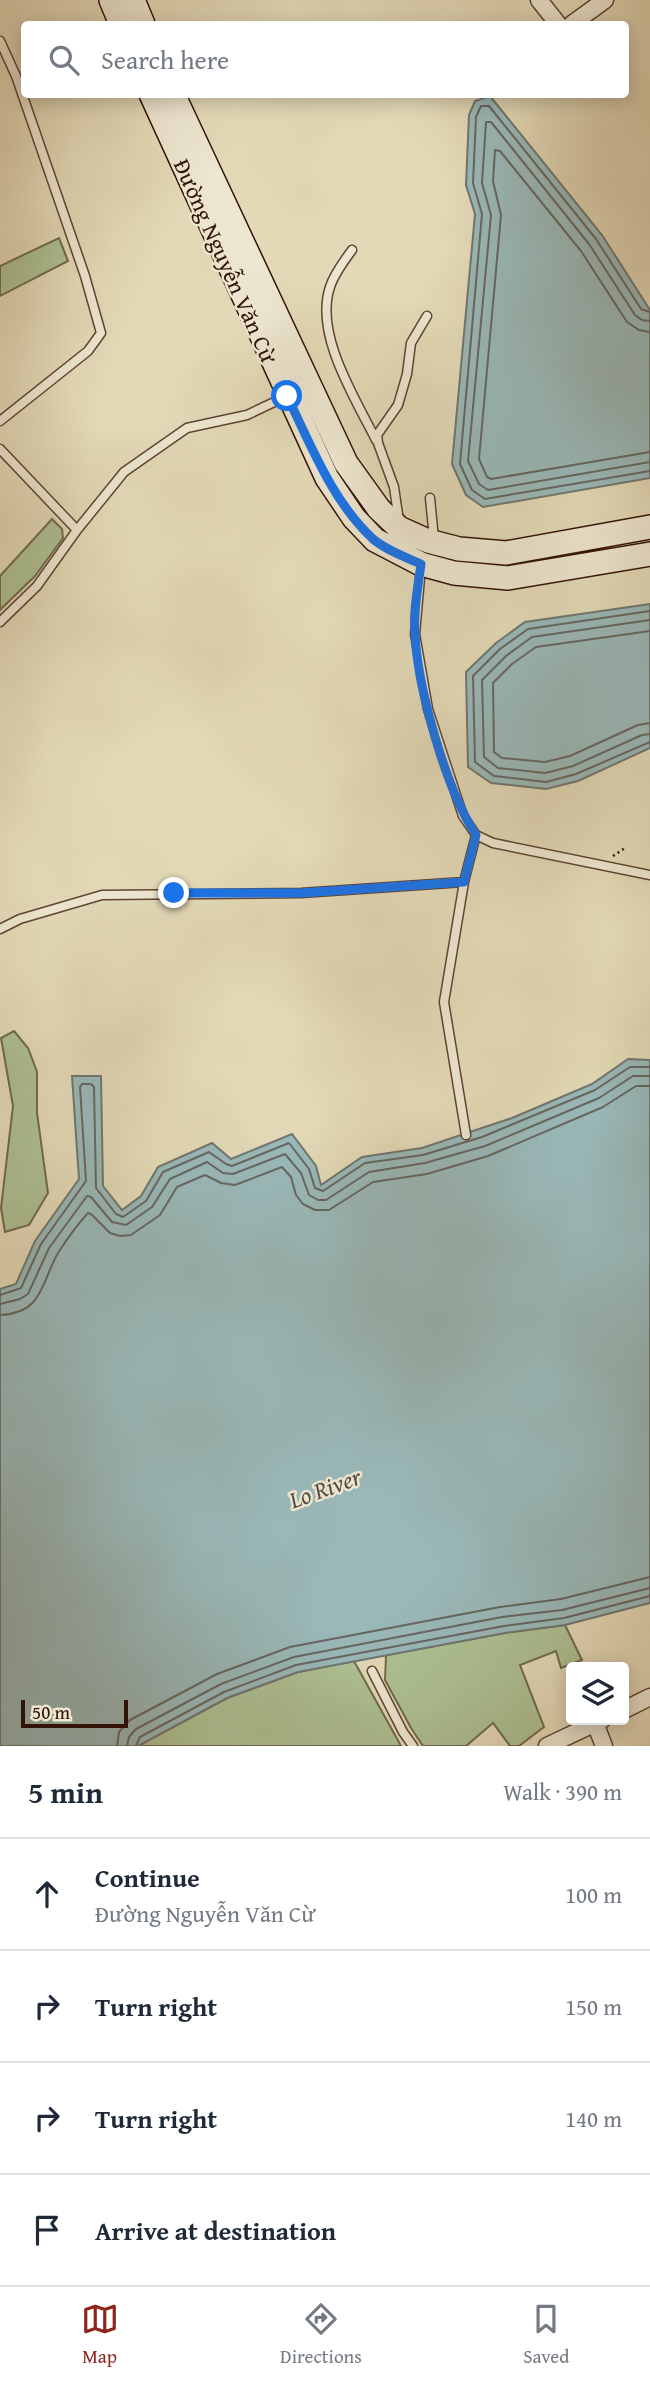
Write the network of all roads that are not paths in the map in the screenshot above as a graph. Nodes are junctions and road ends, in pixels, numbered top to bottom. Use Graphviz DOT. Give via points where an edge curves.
graph roads {
  1 [pos="111,0"];
  2 [pos="133,0"];
  3 [pos="539,0"];
  4 [pos="605,0"];
  5 [pos="120,21"];
  6 [pos="142,21"];
  7 [pos="556,21"];
  8 [pos="576,21"];
  9 [pos="0,41"];
  10 [pos="21,90"];
  11 [pos="24,98"];
  12 [pos="152,98"];
  13 [pos="175,98"];
  14 [pos="352,250"];
  15 [pos="427,316"];
  16 [pos="287,396"];
  17 [pos="0,421"];
  18 [pos="378,443"];
  19 [pos="0,449"];
  20 [pos="429,498"];
  21 [pos="650,527"];
  22 [pos="399,528"];
  23 [pos="77,530"];
  24 [pos="431,542"];
  25 [pos="650,554"];
  26 [pos="421,564"];
  27 [pos="0,622"];
  28 [pos="476,835"];
  29 [pos="650,875"];
  30 [pos="464,882"];
  31 [pos="0,929"];
  32 [pos="466,1135"];
  33 [pos="372,1671"];
  34 [pos="650,1697"];
  35 [pos="629,1708"];
  36 [pos="591,1725"];
  37 [pos="600,1725"];
  38 [pos="413,1746"];
  39 [pos="547,1746"];
  40 [pos="604,1746"];
  1 -- 5 [label="main road"];
  2 -- 6 [label="main road"];
  3 -- 7 [label="street"];
  4 -- 8 [label="street"];
  9 -- 10 [label="lane"];
  11 -- 17 [label="lane" via="101,332 88,351"];
  12 -- 16 [label="main road, Đường Nguyễn Văn Cừ"];
  13 -- 22 [label="main road, Đường Nguyễn Văn Cừ" via="346,463"];
  14 -- 18 [label="lane" via="330,286 326,310 329,337"];
  15 -- 18 [label="lane" via="411,343 398,405 380,429"];
  16 -- 23 [label="lane" via="247,415 187,428 124,472"];
  16 -- 26 [label="main road, Đường Nguyễn Văn Cừ" via="327,478 354,518 375,540"];
  18 -- 22 [label="lane" via="394,487"];
  19 -- 23 [label="lane"];
  20 -- 24 [label="lane"];
  21 -- 24 [label="main road, Đường Nguyễn Văn Cừ" via="506,553"];
  22 -- 24 [label="main road, Đường Nguyễn Văn Cừ"];
  23 -- 27 [label="lane" via="37,586"];
  24 -- 26 [label="lane"];
  25 -- 26 [label="main road, Đường Nguyễn Văn Cừ" via="508,578 454,573"];
  26 -- 28 [label="lane" via="415,634 428,709 463,816"];
  28 -- 29 [label="lane" via="493,843"];
  28 -- 30 [label="lane"];
  30 -- 31 [label="lane" via="301,893 102,895"];
  30 -- 32 [label="lane" via="443,1002"];
  33 -- 38 [label="lane"];
  34 -- 35 [label="street"];
  36 -- 39 [label="street"];
  37 -- 40 [label="street"];
}
